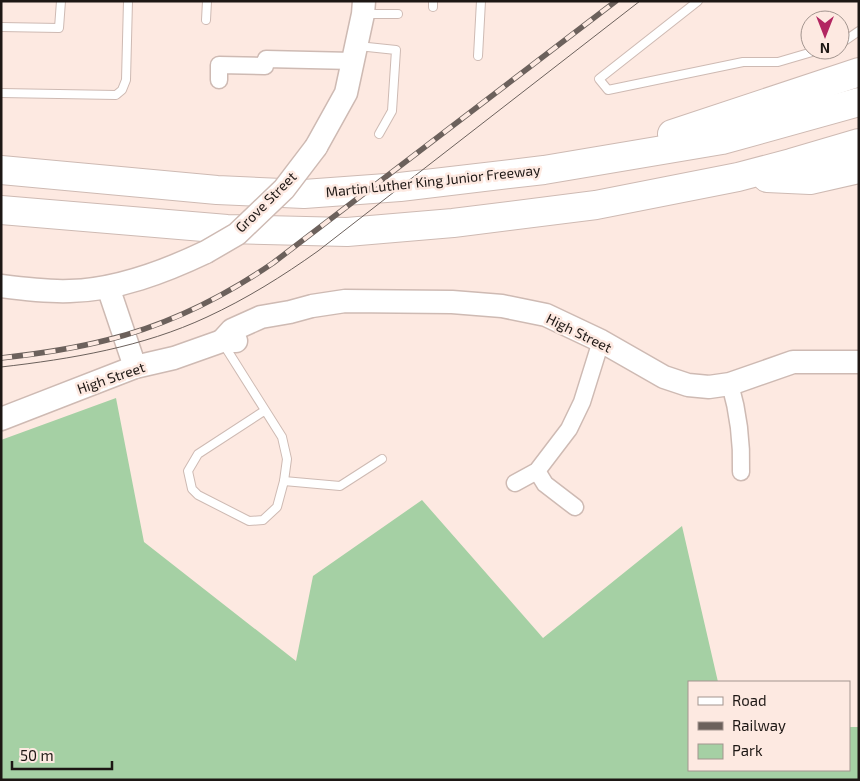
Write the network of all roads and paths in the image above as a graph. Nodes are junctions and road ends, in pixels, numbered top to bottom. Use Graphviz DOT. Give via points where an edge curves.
graph roads {
  1 [pos="61,1"];
  2 [pos="128,1"];
  3 [pos="206,1"];
  4 [pos="481,1"];
  5 [pos="698,1"];
  6 [pos="364,8"];
  7 [pos="398,14"];
  8 [pos="206,20"];
  9 [pos="1,27"];
  10 [pos="355,54"];
  11 [pos="478,56"];
  12 [pos="800,56"];
  13 [pos="859,72"];
  14 [pos="219,80"];
  15 [pos="1,93"];
  16 [pos="859,102"];
  17 [pos="379,134"];
  18 [pos="859,143"];
  19 [pos="577,164"];
  20 [pos="859,169"];
  21 [pos="1,170"];
  22 [pos="738,177"];
  23 [pos="1,210"];
  24 [pos="1,286"];
  25 [pos="108,288"];
  26 [pos="222,341"];
  27 [pos="601,341"];
  28 [pos="859,362"];
  29 [pos="134,367"];
  30 [pos="730,384"];
  31 [pos="264,411"];
  32 [pos="1,419"];
  33 [pos="382,459"];
  34 [pos="537,471"];
  35 [pos="741,472"];
  36 [pos="284,480"];
  37 [pos="515,483"];
  38 [pos="575,507"];
  1 -- 9 [label="lane" via="60,28"];
  2 -- 15 [label="lane" via="126,80 116,95"];
  3 -- 8 [label="lane"];
  4 -- 11 [label="lane"];
  5 -- 12 [label="lane" via="598,79 608,90 743,62 778,62"];
  6 -- 7 [label="lane"];
  6 -- 10 [label="main road, Grove Street"];
  10 -- 14 [label="street" via="266,59 265,66 219,65"];
  10 -- 17 [label="lane" via="396,50 392,111"];
  10 -- 25 [label="main road, Grove Street, bridge" via="346,93 316,148 284,189 237,234 172,268"];
  13 -- 19 [label="highway"];
  16 -- 19 [label="highway, Martin Luther King Junior Freeway" via="722,140"];
  18 -- 22 [label="highway"];
  19 -- 21 [label="highway, Martin Luther King Junior Freeway" via="400,187 304,194 217,190"];
  20 -- 22 [label="highway" via="810,180"];
  22 -- 23 [label="highway" via="596,205 453,223 346,232 227,229"];
  24 -- 25 [label="main road, Grove Street" via="70,291"];
  25 -- 29 [label="main road"];
  26 -- 27 [label="main road, High Street" via="232,330 261,317 345,301 502,306 546,315"];
  26 -- 29 [label="main road, High Street" via="174,358"];
  26 -- 31 [label="lane"];
  27 -- 30 [label="main road, High Street" via="664,377 688,385"];
  27 -- 34 [label="street" via="582,402 569,429"];
  28 -- 30 [label="main road, High Street" via="793,362"];
  29 -- 32 [label="main road, High Street"];
  30 -- 35 [label="street" via="738,412"];
  31 -- 36 [label="lane" via="282,437 287,459"];
  31 -- 36 [label="lane" via="198,454 188,471 192,489 249,521 263,520 277,508"];
  33 -- 36 [label="lane" via="340,486"];
  34 -- 37 [label="street"];
  34 -- 38 [label="street" via="545,484"];
}
